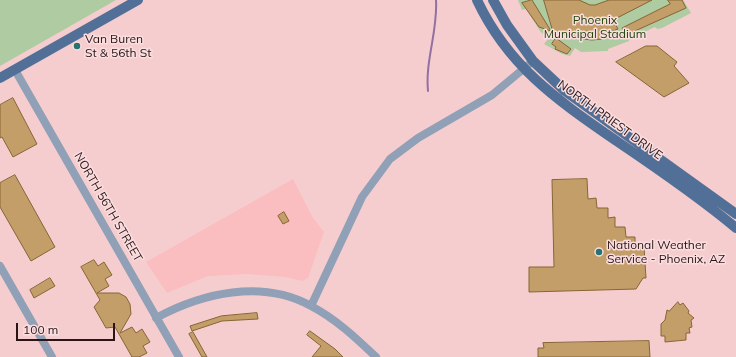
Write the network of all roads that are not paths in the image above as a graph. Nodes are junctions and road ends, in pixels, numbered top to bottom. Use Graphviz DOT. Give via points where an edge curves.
graph roads {
  1 [pos="138,0"];
  2 [pos="477,0"];
  3 [pos="495,2"];
  4 [pos="533,61"];
  5 [pos="524,69"];
  6 [pos="15,70"];
  7 [pos="0,78"];
  8 [pos="736,214"];
  9 [pos="736,228"];
  10 [pos="0,266"];
  11 [pos="311,306"];
  12 [pos="156,318"];
  13 [pos="52,357"];
  14 [pos="179,357"];
  15 [pos="376,357"];
  1 -- 6 [label="main road"];
  2 -- 5 [label="main road, NORTH PRIEST DRIVE" via="499,38"];
  3 -- 4 [label="main road, NORTH PRIEST DRIVE" via="510,30"];
  4 -- 5 [label="street"];
  4 -- 8 [label="main road, NORTH PRIEST DRIVE" via="577,100"];
  5 -- 9 [label="main road, NORTH PRIEST DRIVE" via="561,102"];
  5 -- 11 [label="street" via="492,95 418,138 390,159 362,197"];
  6 -- 7 [label="main road"];
  6 -- 12 [label="street, NORTH 56TH STREET"];
  10 -- 13 [label="street"];
  11 -- 12 [label="street" via="278,294 244,292 188,302"];
  11 -- 15 [label="street" via="339,324"];
  12 -- 14 [label="street, NORTH 56TH STREET"];
}
